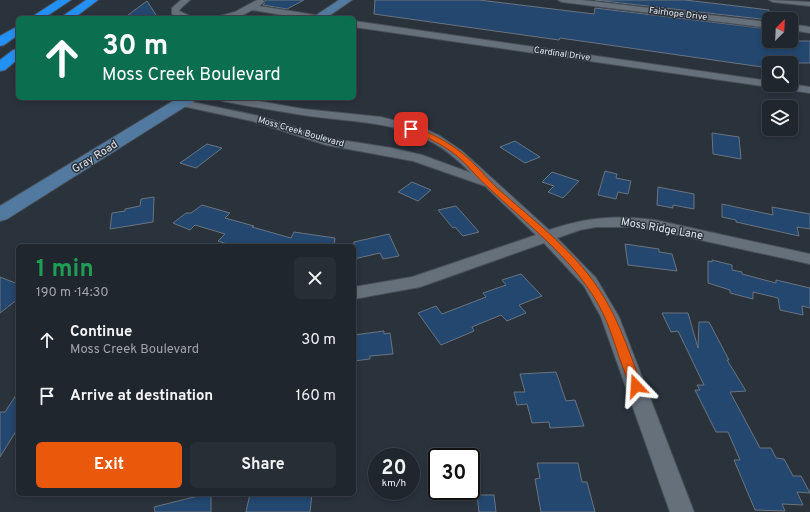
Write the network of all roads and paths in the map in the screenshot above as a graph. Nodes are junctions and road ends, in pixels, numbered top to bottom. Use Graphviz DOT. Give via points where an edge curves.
graph roads {
  1 [pos="66,0"];
  2 [pos="93,0"];
  3 [pos="186,0"];
  4 [pos="264,0"];
  5 [pos="347,0"];
  6 [pos="562,0"];
  7 [pos="773,0"];
  8 [pos="810,4"];
  9 [pos="250,7"];
  10 [pos="39,16"];
  11 [pos="69,16"];
  12 [pos="185,16"];
  13 [pos="230,16"];
  14 [pos="305,16"];
  15 [pos="320,16"];
  16 [pos="356,24"];
  17 [pos="762,24"];
  18 [pos="798,28"];
  19 [pos="810,30"];
  20 [pos="16,31"];
  21 [pos="0,42"];
  22 [pos="16,55"];
  23 [pos="0,68"];
  24 [pos="762,83"];
  25 [pos="798,88"];
  26 [pos="810,90"];
  27 [pos="186,100"];
  28 [pos="233,100"];
  29 [pos="488,184"];
  30 [pos="0,215"];
  31 [pos="545,236"];
  32 [pos="810,259"];
  33 [pos="356,293"];
  34 [pos="682,512"];
  1 -- 10 [label="highway"];
  2 -- 11 [label="highway"];
  3 -- 12 [label="street" via="175,12"];
  4 -- 9 [label="street"];
  5 -- 15 [label="street"];
  6 -- 17 [label="street, Fairhope Drive"];
  7 -- 8 [label="street"];
  9 -- 13 [label="street"];
  9 -- 14 [label="street"];
  16 -- 24 [label="street, Cardinal Drive"];
  18 -- 19 [label="street"];
  20 -- 21 [label="highway"];
  22 -- 23 [label="highway"];
  25 -- 26 [label="street"];
  27 -- 29 [label="street, Moss Creek Boulevard" via="273,123 326,141 417,158"];
  27 -- 30 [label="street, Gray Road"];
  28 -- 29 [label="street, Moss Creek Boulevard" via="295,111 381,121 424,133 455,151"];
  29 -- 31 [label="street, Moss Creek Boulevard"];
  31 -- 32 [label="street, Moss Ridge Lane" via="589,222 632,221"];
  31 -- 33 [label="street, Moss Ridge Lane" via="414,283"];
  31 -- 34 [label="street, Moss Creek Boulevard" via="594,288 610,318"];
}
